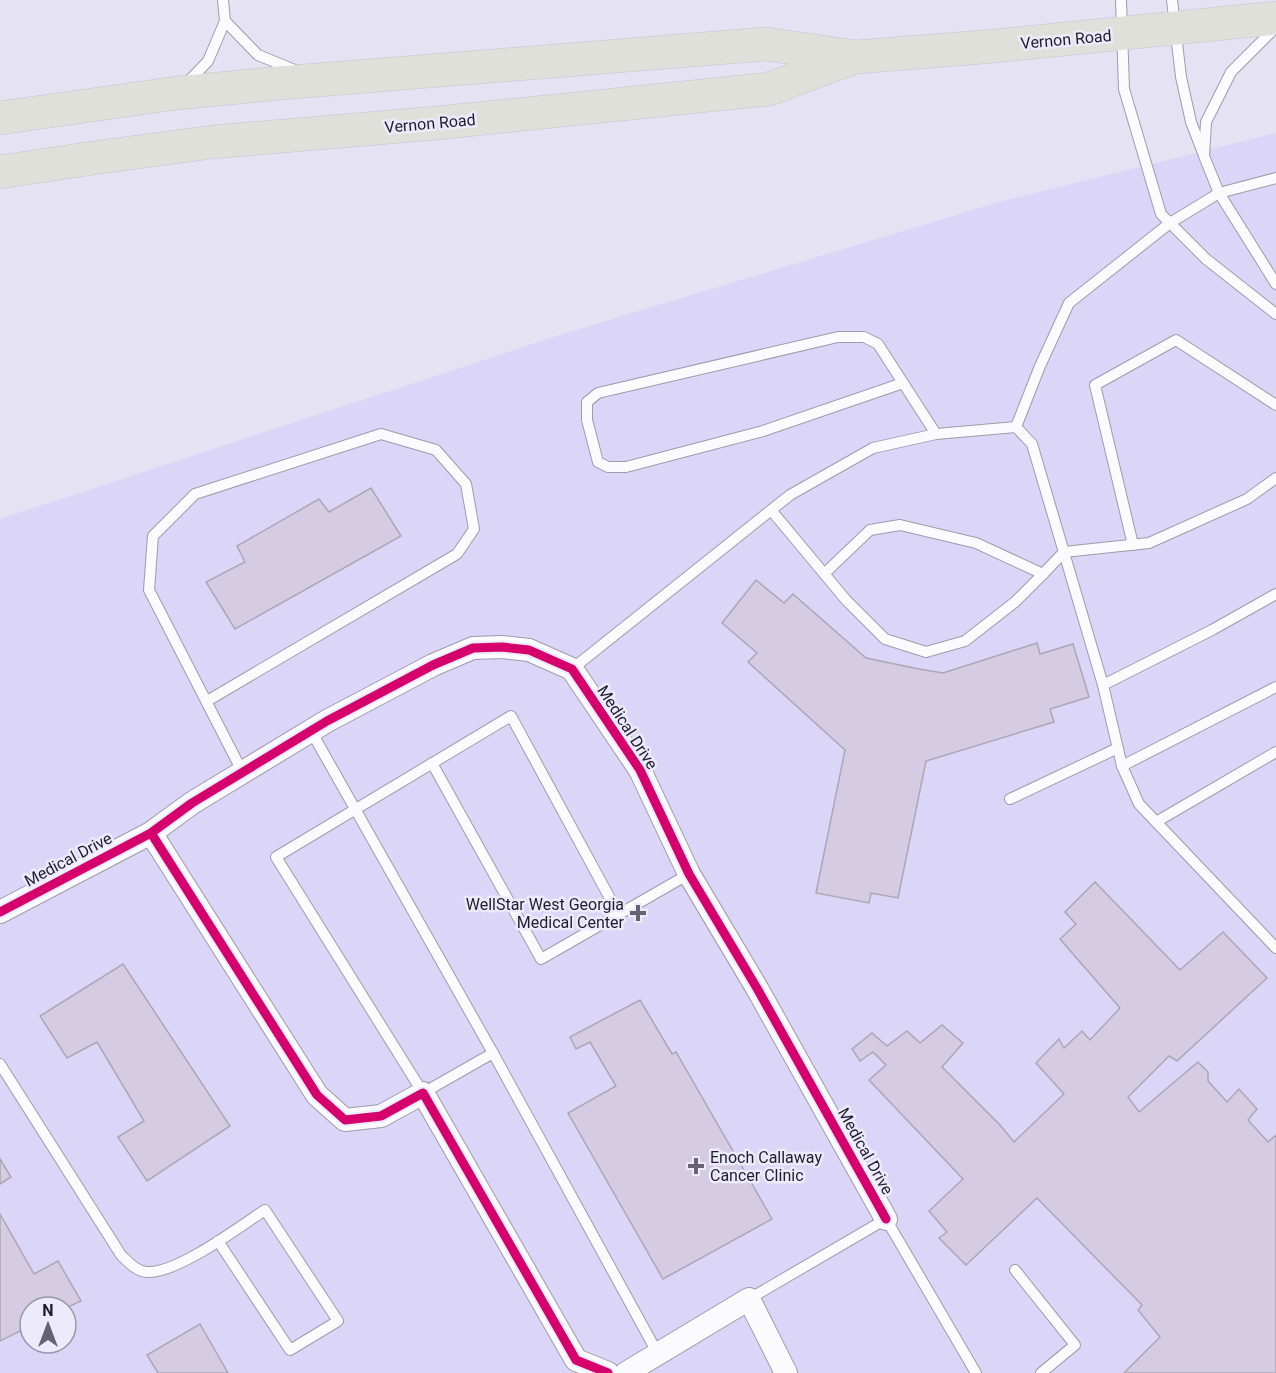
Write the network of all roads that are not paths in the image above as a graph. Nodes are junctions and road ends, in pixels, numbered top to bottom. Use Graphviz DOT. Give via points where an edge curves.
graph roads {
  1 [pos="224,0"];
  2 [pos="1121,0"];
  3 [pos="1174,14"];
  4 [pos="1276,18"];
  5 [pos="225,21"];
  6 [pos="1276,27"];
  7 [pos="1121,34"];
  8 [pos="855,57"];
  9 [pos="319,80"];
  10 [pos="177,93"];
  11 [pos="0,118"];
  12 [pos="1204,156"];
  13 [pos="0,172"];
  14 [pos="1276,178"];
  15 [pos="1220,193"];
  16 [pos="1170,223"];
  17 [pos="1276,284"];
  18 [pos="1276,314"];
  19 [pos="903,383"];
  20 [pos="1276,405"];
  21 [pos="1016,427"];
  22 [pos="936,434"];
  23 [pos="1276,478"];
  24 [pos="771,510"];
  25 [pos="1133,545"];
  26 [pos="1064,552"];
  27 [pos="824,574"];
  28 [pos="1043,574"];
  29 [pos="1276,594"];
  30 [pos="572,669"];
  31 [pos="1104,685"];
  32 [pos="1276,687"];
  33 [pos="207,701"];
  34 [pos="311,731"];
  35 [pos="1118,748"];
  36 [pos="1275,755"];
  37 [pos="432,764"];
  38 [pos="1122,766"];
  39 [pos="243,772"];
  40 [pos="1010,799"];
  41 [pos="355,809"];
  42 [pos="1156,822"];
  43 [pos="151,832"];
  44 [pos="689,874"];
  45 [pos="0,912"];
  46 [pos="619,915"];
  47 [pos="1276,948"];
  48 [pos="493,1053"];
  49 [pos="0,1064"];
  50 [pos="423,1093"];
  51 [pos="886,1219"];
  52 [pos="218,1241"];
  53 [pos="1016,1270"];
  54 [pos="749,1299"];
  55 [pos="658,1354"];
  56 [pos="608,1373"];
  57 [pos="626,1373"];
  58 [pos="786,1373"];
  59 [pos="976,1373"];
  60 [pos="1041,1373"];
  1 -- 5 [label="lane"];
  2 -- 7 [label="lane"];
  3 -- 4 [label="main road, Vernon Road"];
  3 -- 7 [label="main road, Vernon Road"];
  3 -- 12 [label="lane" via="1181,77"];
  5 -- 9 [label="lane" via="258,55"];
  5 -- 10 [label="lane" via="208,61"];
  6 -- 12 [label="lane" via="1231,72 1206,122"];
  7 -- 8 [label="main road, Vernon Road"];
  7 -- 16 [label="lane" via="1124,89 1161,214"];
  8 -- 9 [label="main road, Vernon Road" via="766,44"];
  8 -- 13 [label="main road, Vernon Road" via="769,89 212,142"];
  9 -- 10 [label="main road, Vernon Road"];
  10 -- 11 [label="main road, Vernon Road"];
  12 -- 15 [label="lane"];
  14 -- 15 [label="lane"];
  15 -- 16 [label="lane"];
  15 -- 17 [label="lane"];
  16 -- 18 [label="lane" via="1206,259"];
  16 -- 21 [label="lane" via="1070,303"];
  19 -- 19 [label="lane" via="878,344 864,337 838,337 598,393 586,402 586,420 598,462 608,467 626,467 763,431"];
  19 -- 22 [label="lane"];
  20 -- 25 [label="lane" via="1176,340 1095,385"];
  21 -- 22 [label="lane"];
  21 -- 26 [label="lane" via="1032,444"];
  22 -- 24 [label="lane" via="873,448"];
  23 -- 25 [label="lane" via="1247,499 1149,543"];
  24 -- 27 [label="lane"];
  24 -- 30 [label="lane"];
  25 -- 26 [label="lane"];
  26 -- 28 [label="lane"];
  26 -- 31 [label="lane"];
  27 -- 28 [label="lane" via="870,530 900,525 976,543"];
  27 -- 28 [label="lane" via="885,639 926,652 965,641 1016,602"];
  29 -- 31 [label="lane"];
  30 -- 34 [label="street, Medical Drive" via="529,650 473,648 433,665"];
  30 -- 44 [label="street, Medical Drive" via="640,770"];
  31 -- 35 [label="lane"];
  32 -- 38 [label="lane"];
  33 -- 33 [label="lane" via="149,590 153,536 195,494 381,434 436,450 466,484 474,529 457,554"];
  33 -- 39 [label="lane"];
  34 -- 39 [label="street, Medical Drive"];
  34 -- 41 [label="lane"];
  35 -- 38 [label="lane"];
  35 -- 40 [label="lane"];
  36 -- 42 [label="lane"];
  37 -- 41 [label="lane"];
  37 -- 46 [label="lane" via="541,959"];
  37 -- 46 [label="lane" via="511,716"];
  38 -- 42 [label="lane" via="1139,804"];
  39 -- 43 [label="street, Medical Drive"];
  41 -- 48 [label="lane"];
  41 -- 50 [label="lane" via="276,857"];
  42 -- 47 [label="lane"];
  43 -- 45 [label="street, Medical Drive"];
  43 -- 50 [label="street" via="317,1095 345,1120 381,1116"];
  44 -- 46 [label="lane"];
  44 -- 51 [label="street, Medical Drive"];
  48 -- 50 [label="lane"];
  48 -- 55 [label="lane"];
  49 -- 52 [label="lane" via="121,1255 134,1267 146,1273 168,1269"];
  50 -- 56 [label="street" via="576,1360"];
  51 -- 54 [label="lane"];
  51 -- 59 [label="lane"];
  52 -- 52 [label="lane" via="266,1210 338,1321 290,1350"];
  53 -- 60 [label="lane" via="1075,1345"];
  54 -- 55 [label="street"];
  54 -- 58 [label="street"];
  55 -- 57 [label="street"];
}
